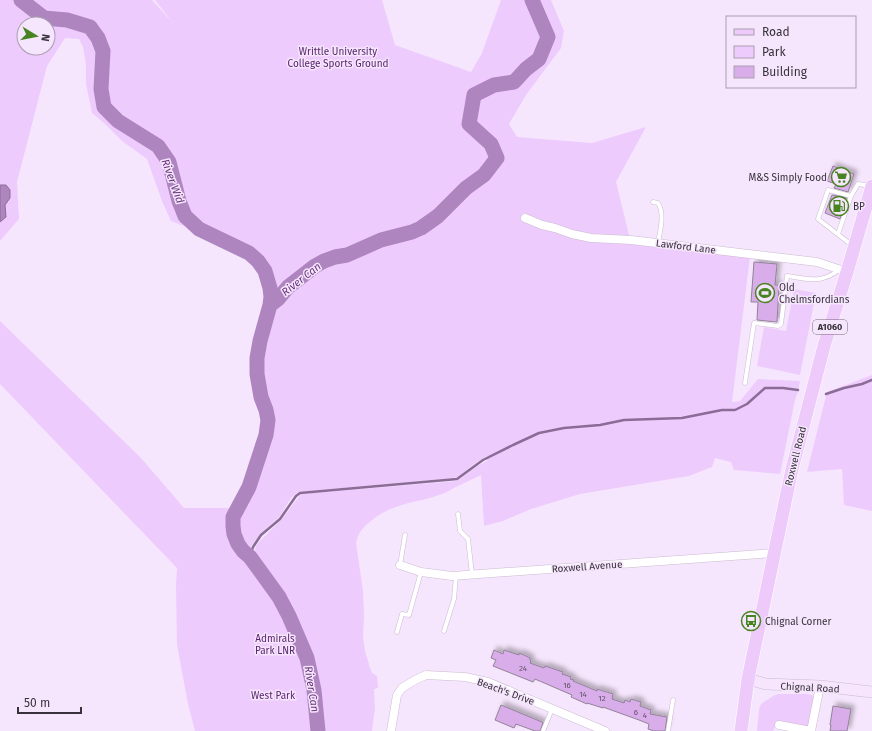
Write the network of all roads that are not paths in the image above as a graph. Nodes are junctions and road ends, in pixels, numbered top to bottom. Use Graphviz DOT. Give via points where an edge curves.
graph roads {
  1 [pos="872,186"];
  2 [pos="851,196"];
  3 [pos="653,202"];
  4 [pos="525,218"];
  5 [pos="838,234"];
  6 [pos="658,243"];
  7 [pos="854,247"];
  8 [pos="843,271"];
  9 [pos="745,383"];
  10 [pos="458,514"];
  11 [pos="405,535"];
  12 [pos="774,553"];
  13 [pos="400,565"];
  14 [pos="421,572"];
  15 [pos="472,575"];
  16 [pos="456,576"];
  17 [pos="444,631"];
  18 [pos="397,632"];
  19 [pos="748,679"];
  20 [pos="820,686"];
  21 [pos="872,692"];
  22 [pos="673,700"];
  23 [pos="552,709"];
  24 [pos="779,725"];
  25 [pos="391,731"];
  26 [pos="543,731"];
  27 [pos="605,731"];
  28 [pos="668,731"];
  29 [pos="741,731"];
  30 [pos="811,731"];
  1 -- 2 [label="lane" via="858,184"];
  1 -- 7 [label="main road, Roxwell Road / A1060"];
  2 -- 5 [label="lane"];
  2 -- 5 [label="lane" via="828,190 818,219"];
  3 -- 6 [label="lane" via="658,203 662,213"];
  4 -- 6 [label="street, Lawford Lane" via="591,238"];
  5 -- 7 [label="lane"];
  6 -- 8 [label="street, Lawford Lane" via="818,262"];
  7 -- 8 [label="main road, Roxwell Road / A1060"];
  8 -- 9 [label="lane" via="813,280 787,276 781,324 778,326 754,323"];
  8 -- 12 [label="main road, Roxwell Road / A1060" via="792,469"];
  10 -- 15 [label="lane" via="460,531 468,540"];
  11 -- 13 [label="lane"];
  12 -- 15 [label="street, Roxwell Avenue"];
  12 -- 19 [label="main road, Roxwell Road / A1060"];
  13 -- 14 [label="street, Roxwell Avenue"];
  14 -- 16 [label="street, Roxwell Avenue"];
  14 -- 18 [label="lane" via="410,615 402,614"];
  15 -- 16 [label="street, Roxwell Avenue"];
  16 -- 17 [label="lane" via="454,599"];
  19 -- 20 [label="street, Chignal Road" via="766,684"];
  19 -- 29 [label="main road, Roxwell Road / A1060"];
  20 -- 21 [label="street, Chignal Road"];
  20 -- 30 [label="street"];
  22 -- 28 [label="lane"];
  23 -- 25 [label="street, Beach's Drive" via="488,682 465,677 426,675 402,688 397,695"];
  23 -- 26 [label="lane"];
  23 -- 27 [label="street, Beach's Drive"];
  24 -- 30 [label="street"];
}
